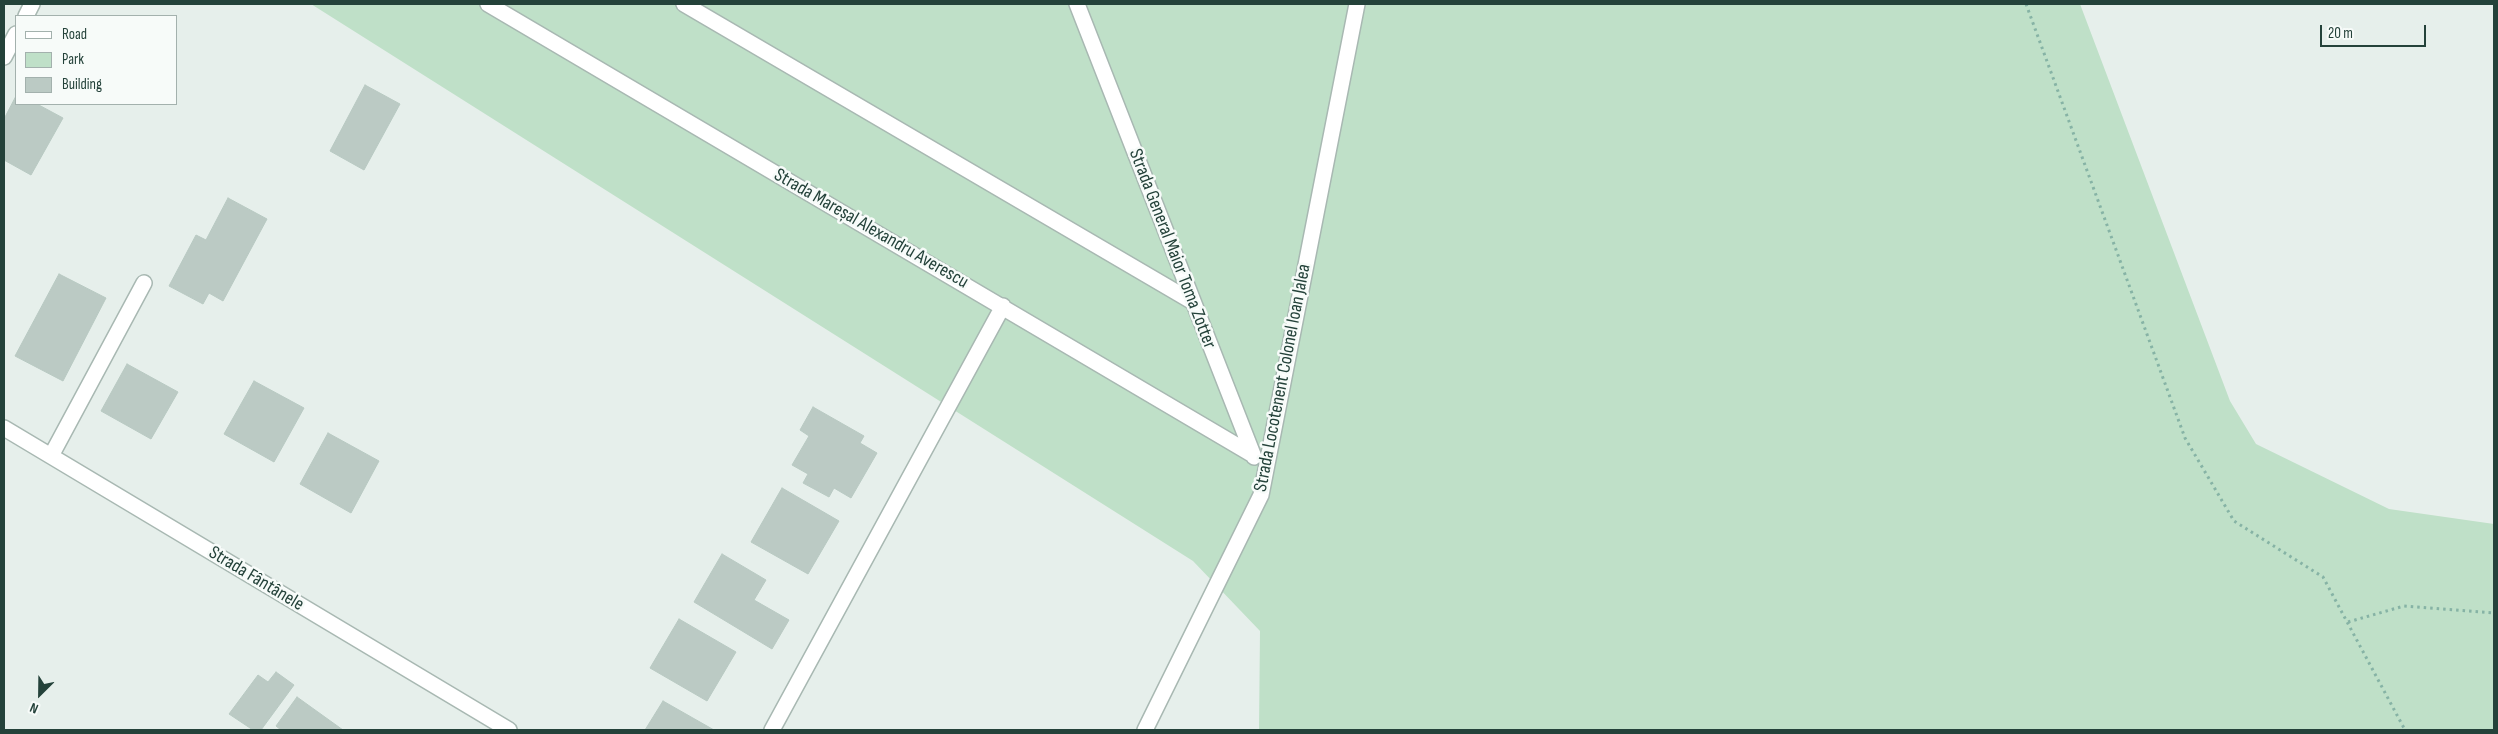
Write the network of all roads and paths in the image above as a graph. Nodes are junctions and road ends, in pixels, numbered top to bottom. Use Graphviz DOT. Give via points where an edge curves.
graph roads {
  1 [pos="488,4"];
  2 [pos="684,4"];
  3 [pos="1077,4"];
  4 [pos="1357,4"];
  5 [pos="2026,4"];
  6 [pos="15,36"];
  7 [pos="4,57"];
  8 [pos="144,283"];
  9 [pos="1193,302"];
  10 [pos="1002,306"];
  11 [pos="4,428"];
  12 [pos="1253,455"];
  13 [pos="50,456"];
  14 [pos="1261,496"];
  15 [pos="2494,613"];
  16 [pos="2348,622"];
  17 [pos="509,730"];
  18 [pos="772,730"];
  19 [pos="1144,730"];
  20 [pos="2404,730"];
  1 -- 10 [label="street, Strada Mareșal Alexandru Averescu"];
  2 -- 9 [label="street"];
  3 -- 9 [label="street, Strada General Maior Toma Zotter"];
  4 -- 14 [label="street, Strada Locotenent Colonel Ioan Jalea"];
  5 -- 16 [label="path" via="2185,438 2234,520 2323,577"];
  6 -- 7 [label="street"];
  8 -- 13 [label="street"];
  9 -- 12 [label="street, Strada General Maior Toma Zotter"];
  10 -- 12 [label="street, Strada Mareșal Alexandru Averescu"];
  10 -- 18 [label="street"];
  11 -- 13 [label="street, Strada Fântânele"];
  12 -- 14 [label="street, Strada General Maior Toma Zotter"];
  13 -- 17 [label="street, Strada Fântânele"];
  14 -- 19 [label="street, Strada Locotenent Colonel Ioan Jalea"];
  15 -- 16 [label="path" via="2404,606"];
  16 -- 20 [label="path"];
}
